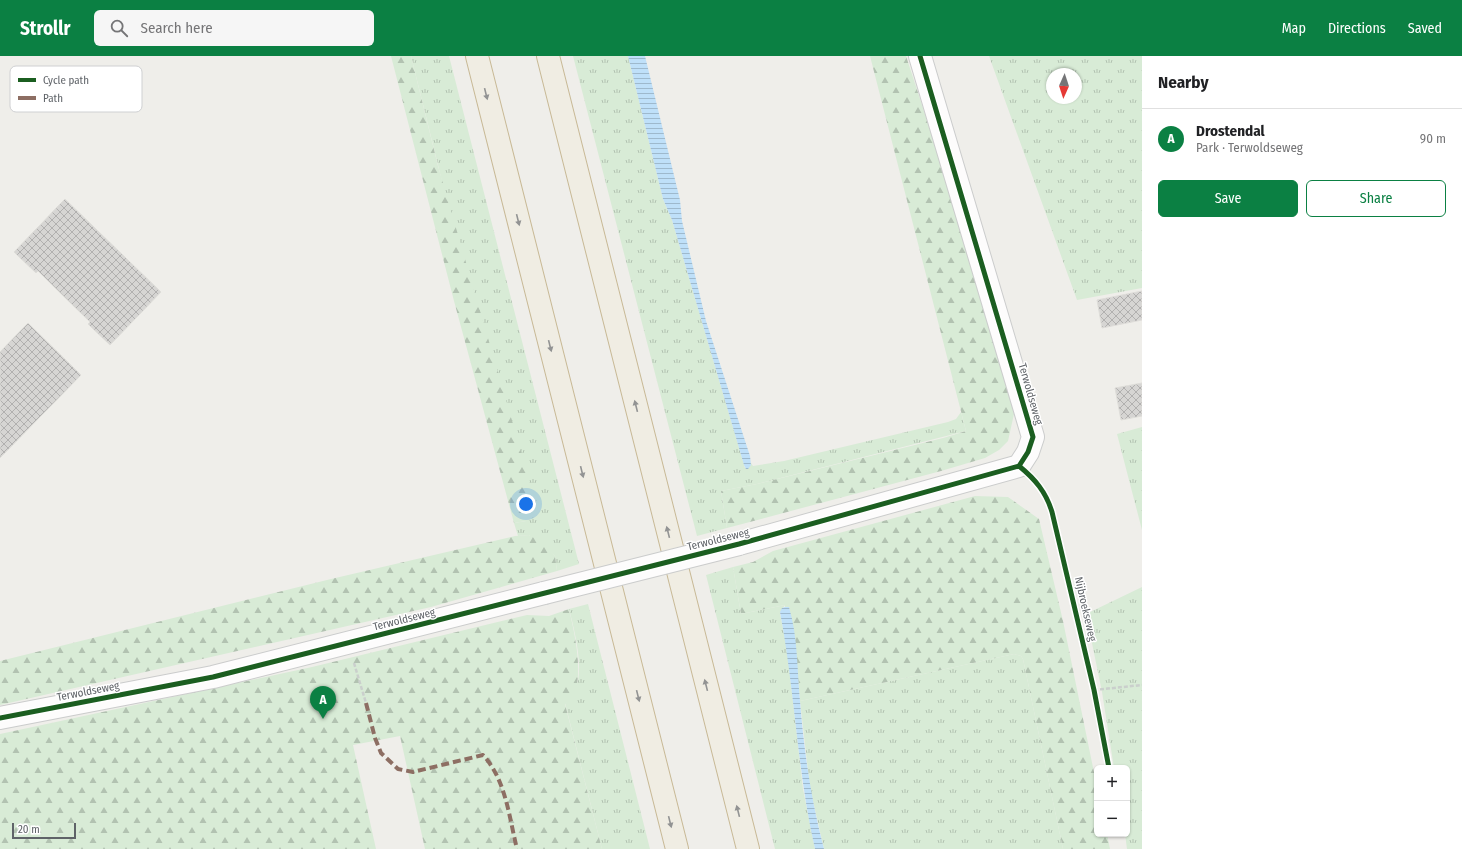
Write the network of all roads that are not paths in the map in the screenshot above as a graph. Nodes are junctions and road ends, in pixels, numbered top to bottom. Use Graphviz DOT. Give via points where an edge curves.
graph roads {
  1 [pos="477,56"];
  2 [pos="548,56"];
  3 [pos="920,56"];
  4 [pos="0,718"];
  5 [pos="677,849"];
  6 [pos="748,849"];
  1 -- 5 [label="highway, one-way"];
  6 -- 2 [label="highway, one-way"];
  3 -- 4 [label="street, Terwoldseweg, bridge" via="1033,437 1028,452 1019,466 739,544 213,677"];
}
